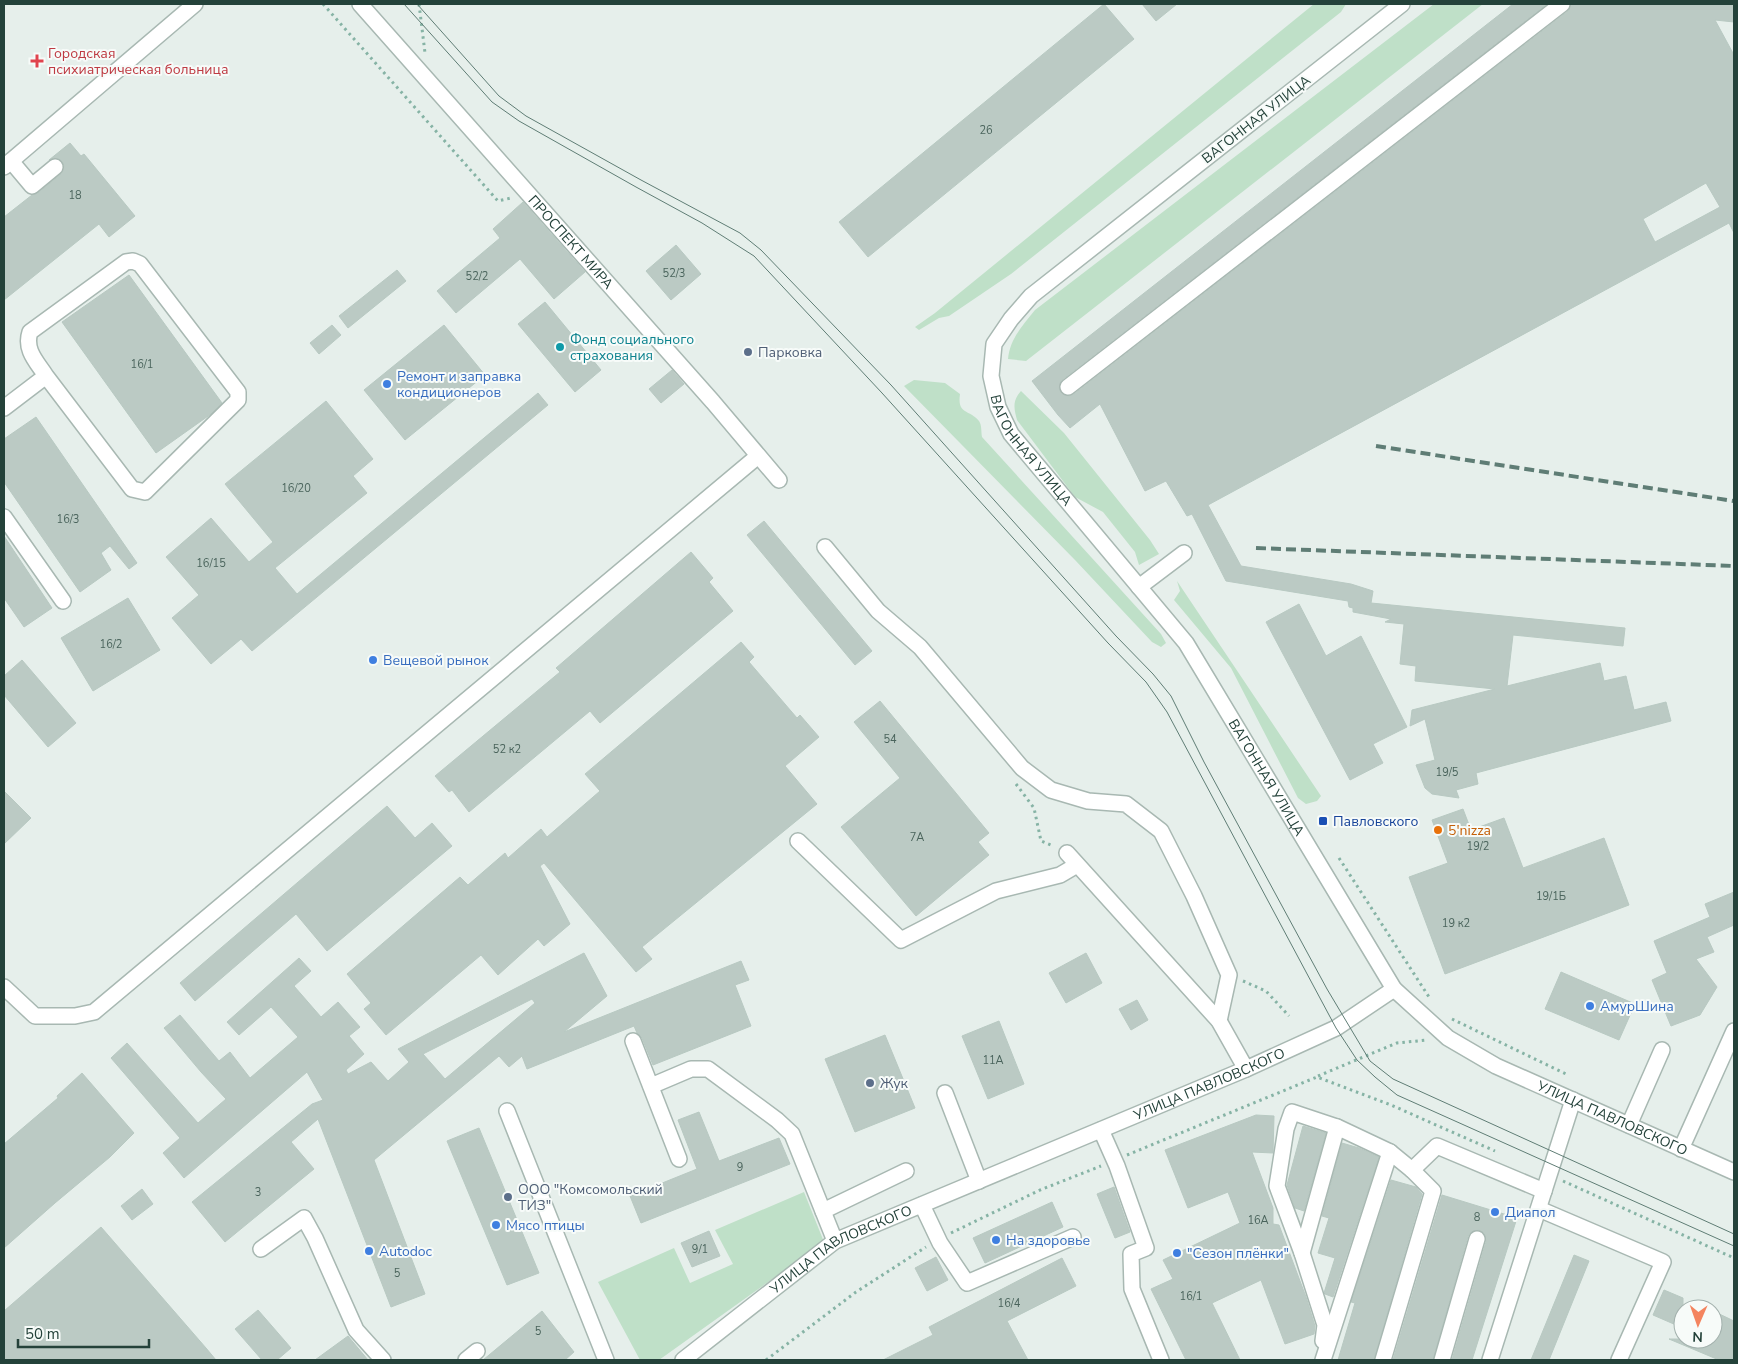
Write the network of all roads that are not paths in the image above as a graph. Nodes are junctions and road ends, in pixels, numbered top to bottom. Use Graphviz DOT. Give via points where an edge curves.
graph roads {
  1 [pos="195,4"];
  2 [pos="360,4"];
  3 [pos="1402,4"];
  4 [pos="1562,4"];
  5 [pos="7,164"];
  6 [pos="54,167"];
  7 [pos="46,376"];
  8 [pos="1068,388"];
  9 [pos="4,408"];
  10 [pos="758,456"];
  11 [pos="779,480"];
  12 [pos="4,517"];
  13 [pos="825,547"];
  14 [pos="1184,553"];
  15 [pos="1139,586"];
  16 [pos="63,601"];
  17 [pos="798,841"];
  18 [pos="4,987"];
  19 [pos="1394,989"];
  20 [pos="1219,1021"];
  21 [pos="1734,1031"];
  22 [pos="633,1041"];
  23 [pos="1662,1050"];
  24 [pos="1246,1069"];
  25 [pos="651,1086"];
  26 [pos="945,1093"];
  27 [pos="1573,1100"];
  28 [pos="507,1111"];
  29 [pos="1629,1125"];
  30 [pos="1337,1127"];
  31 [pos="1101,1130"];
  32 [pos="1681,1149"];
  33 [pos="1390,1152"];
  34 [pos="679,1159"];
  35 [pos="1412,1170"];
  36 [pos="906,1171"];
  37 [pos="1734,1172"];
  38 [pos="979,1181"];
  39 [pos="1544,1191"];
  40 [pos="922,1205"];
  41 [pos="1538,1209"];
  42 [pos="823,1211"];
  43 [pos="1073,1238"];
  44 [pos="1477,1239"];
  45 [pos="836,1241"];
  46 [pos="260,1249"];
  47 [pos="1302,1253"];
  48 [pos="383,1360"];
  49 [pos="606,1360"];
  50 [pos="683,1360"];
  51 [pos="1161,1360"];
  52 [pos="1322,1360"];
  53 [pos="1383,1360"];
  54 [pos="1442,1360"];
  55 [pos="1490,1360"];
  56 [pos="1619,1360"];
  1 -- 5 [label="street"];
  2 -- 10 [label="street, ПРОСПЕКТ МИРА"];
  3 -- 15 [label="street, ВАГОННАЯ УЛИЦА" via="1032,296 994,344 991,376 998,408 1011,434"];
  4 -- 8 [label="street"];
  5 -- 6 [label="street" via="32,186"];
  7 -- 7 [label="street" via="28,348 30,332 126,262 133,261 140,264 238,392 238,400 145,492 132,489"];
  7 -- 9 [label="street"];
  10 -- 11 [label="street, ПРОСПЕКТ МИРА"];
  10 -- 18 [label="street" via="94,1012 75,1016 35,1016"];
  12 -- 16 [label="street"];
  13 -- 20 [label="street" via="878,611 920,647 1022,768 1051,790 1088,801 1126,804 1161,831 1229,975"];
  14 -- 15 [label="street"];
  15 -- 19 [label="street, ВАГОННАЯ УЛИЦА" via="1186,643"];
  17 -- 20 [label="street" via="901,940 996,891 1060,875 1072,859"];
  19 -- 24 [label="street, УЛИЦА ПАВЛОВСКОГО" via="1336,1028"];
  19 -- 27 [label="street, УЛИЦА ПАВЛОВСКОГО" via="1448,1038 1496,1066"];
  20 -- 24 [label="street"];
  21 -- 32 [label="street"];
  22 -- 25 [label="street"];
  23 -- 29 [label="street"];
  24 -- 31 [label="street, УЛИЦА ПАВЛОВСКОГО"];
  25 -- 34 [label="street"];
  25 -- 42 [label="street" via="692,1069 708,1069 792,1134"];
  26 -- 38 [label="street"];
  27 -- 29 [label="street, УЛИЦА ПАВЛОВСКОГО"];
  27 -- 39 [label="street"];
  28 -- 49 [label="street"];
  29 -- 32 [label="street, УЛИЦА ПАВЛОВСКОГО"];
  30 -- 33 [label="street"];
  30 -- 47 [label="street"];
  30 -- 47 [label="street" via="1292,1112 1286,1129 1277,1186"];
  31 -- 38 [label="street, УЛИЦА ПАВЛОВСКОГО"];
  31 -- 51 [label="street" via="1146,1248 1131,1254 1132,1289"];
  32 -- 37 [label="street, УЛИЦА ПАВЛОВСКОГО"];
  33 -- 35 [label="street"];
  33 -- 52 [label="street"];
  35 -- 39 [label="street" via="1436,1146"];
  35 -- 53 [label="street" via="1433,1191"];
  36 -- 42 [label="street"];
  38 -- 40 [label="street, УЛИЦА ПАВЛОВСКОГО"];
  39 -- 41 [label="street"];
  40 -- 43 [label="street" via="938,1239 967,1283"];
  40 -- 45 [label="street, УЛИЦА ПАВЛОВСКОГО"];
  41 -- 55 [label="street"];
  41 -- 56 [label="street" via="1663,1262"];
  42 -- 45 [label="street"];
  44 -- 54 [label="street"];
  45 -- 50 [label="street, УЛИЦА ПАВЛОВСКОГО"];
  46 -- 48 [label="street" via="304,1218 356,1330"];
  47 -- 52 [label="street" via="1325,1325"];
}
